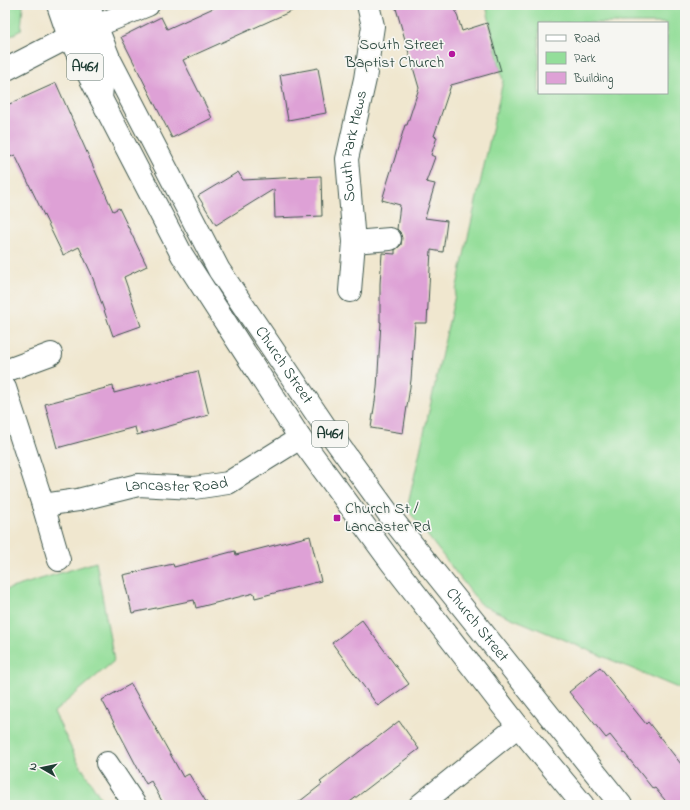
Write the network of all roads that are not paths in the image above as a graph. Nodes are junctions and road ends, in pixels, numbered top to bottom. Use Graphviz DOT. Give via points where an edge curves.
graph roads {
  1 [pos="58,5"];
  2 [pos="71,5"];
  3 [pos="88,5"];
  4 [pos="148,5"];
  5 [pos="368,5"];
  6 [pos="96,26"];
  7 [pos="69,37"];
  8 [pos="5,70"];
  9 [pos="101,98"];
  10 [pos="390,239"];
  11 [pos="354,242"];
  12 [pos="350,291"];
  13 [pos="51,354"];
  14 [pos="5,371"];
  15 [pos="5,388"];
  16 [pos="300,438"];
  17 [pos="43,505"];
  18 [pos="59,560"];
  19 [pos="518,726"];
  20 [pos="107,763"];
  21 [pos="135,805"];
  22 [pos="420,805"];
  23 [pos="583,805"];
  24 [pos="621,805"];
  1 -- 7 [label="main road, Church Street / A461"];
  2 -- 7 [label="main road" via="76,18"];
  3 -- 6 [label="main road, Church Street / A461"];
  4 -- 6 [label="main road"];
  5 -- 11 [label="main road, South Park Mews" via="373,26 365,78 347,159"];
  6 -- 7 [label="main road"];
  6 -- 9 [label="main road" via="90,44 104,76"];
  6 -- 24 [label="main road, Church Street / A461" via="109,58 219,270 324,425 396,524"];
  7 -- 8 [label="main road"];
  7 -- 9 [label="main road, Church Street / A461"];
  9 -- 16 [label="main road, Church Street / A461" via="182,255"];
  10 -- 11 [label="main road"];
  11 -- 12 [label="main road, South Park Mews"];
  13 -- 14 [label="main road"];
  15 -- 17 [label="main road"];
  16 -- 17 [label="main road, Lancaster Road" via="228,483 194,488 138,485 78,500"];
  16 -- 19 [label="main road, Church Street / A461" via="391,562"];
  17 -- 18 [label="main road"];
  19 -- 22 [label="main road"];
  19 -- 23 [label="main road, Church Street / A461"];
  20 -- 21 [label="main road"];
}
